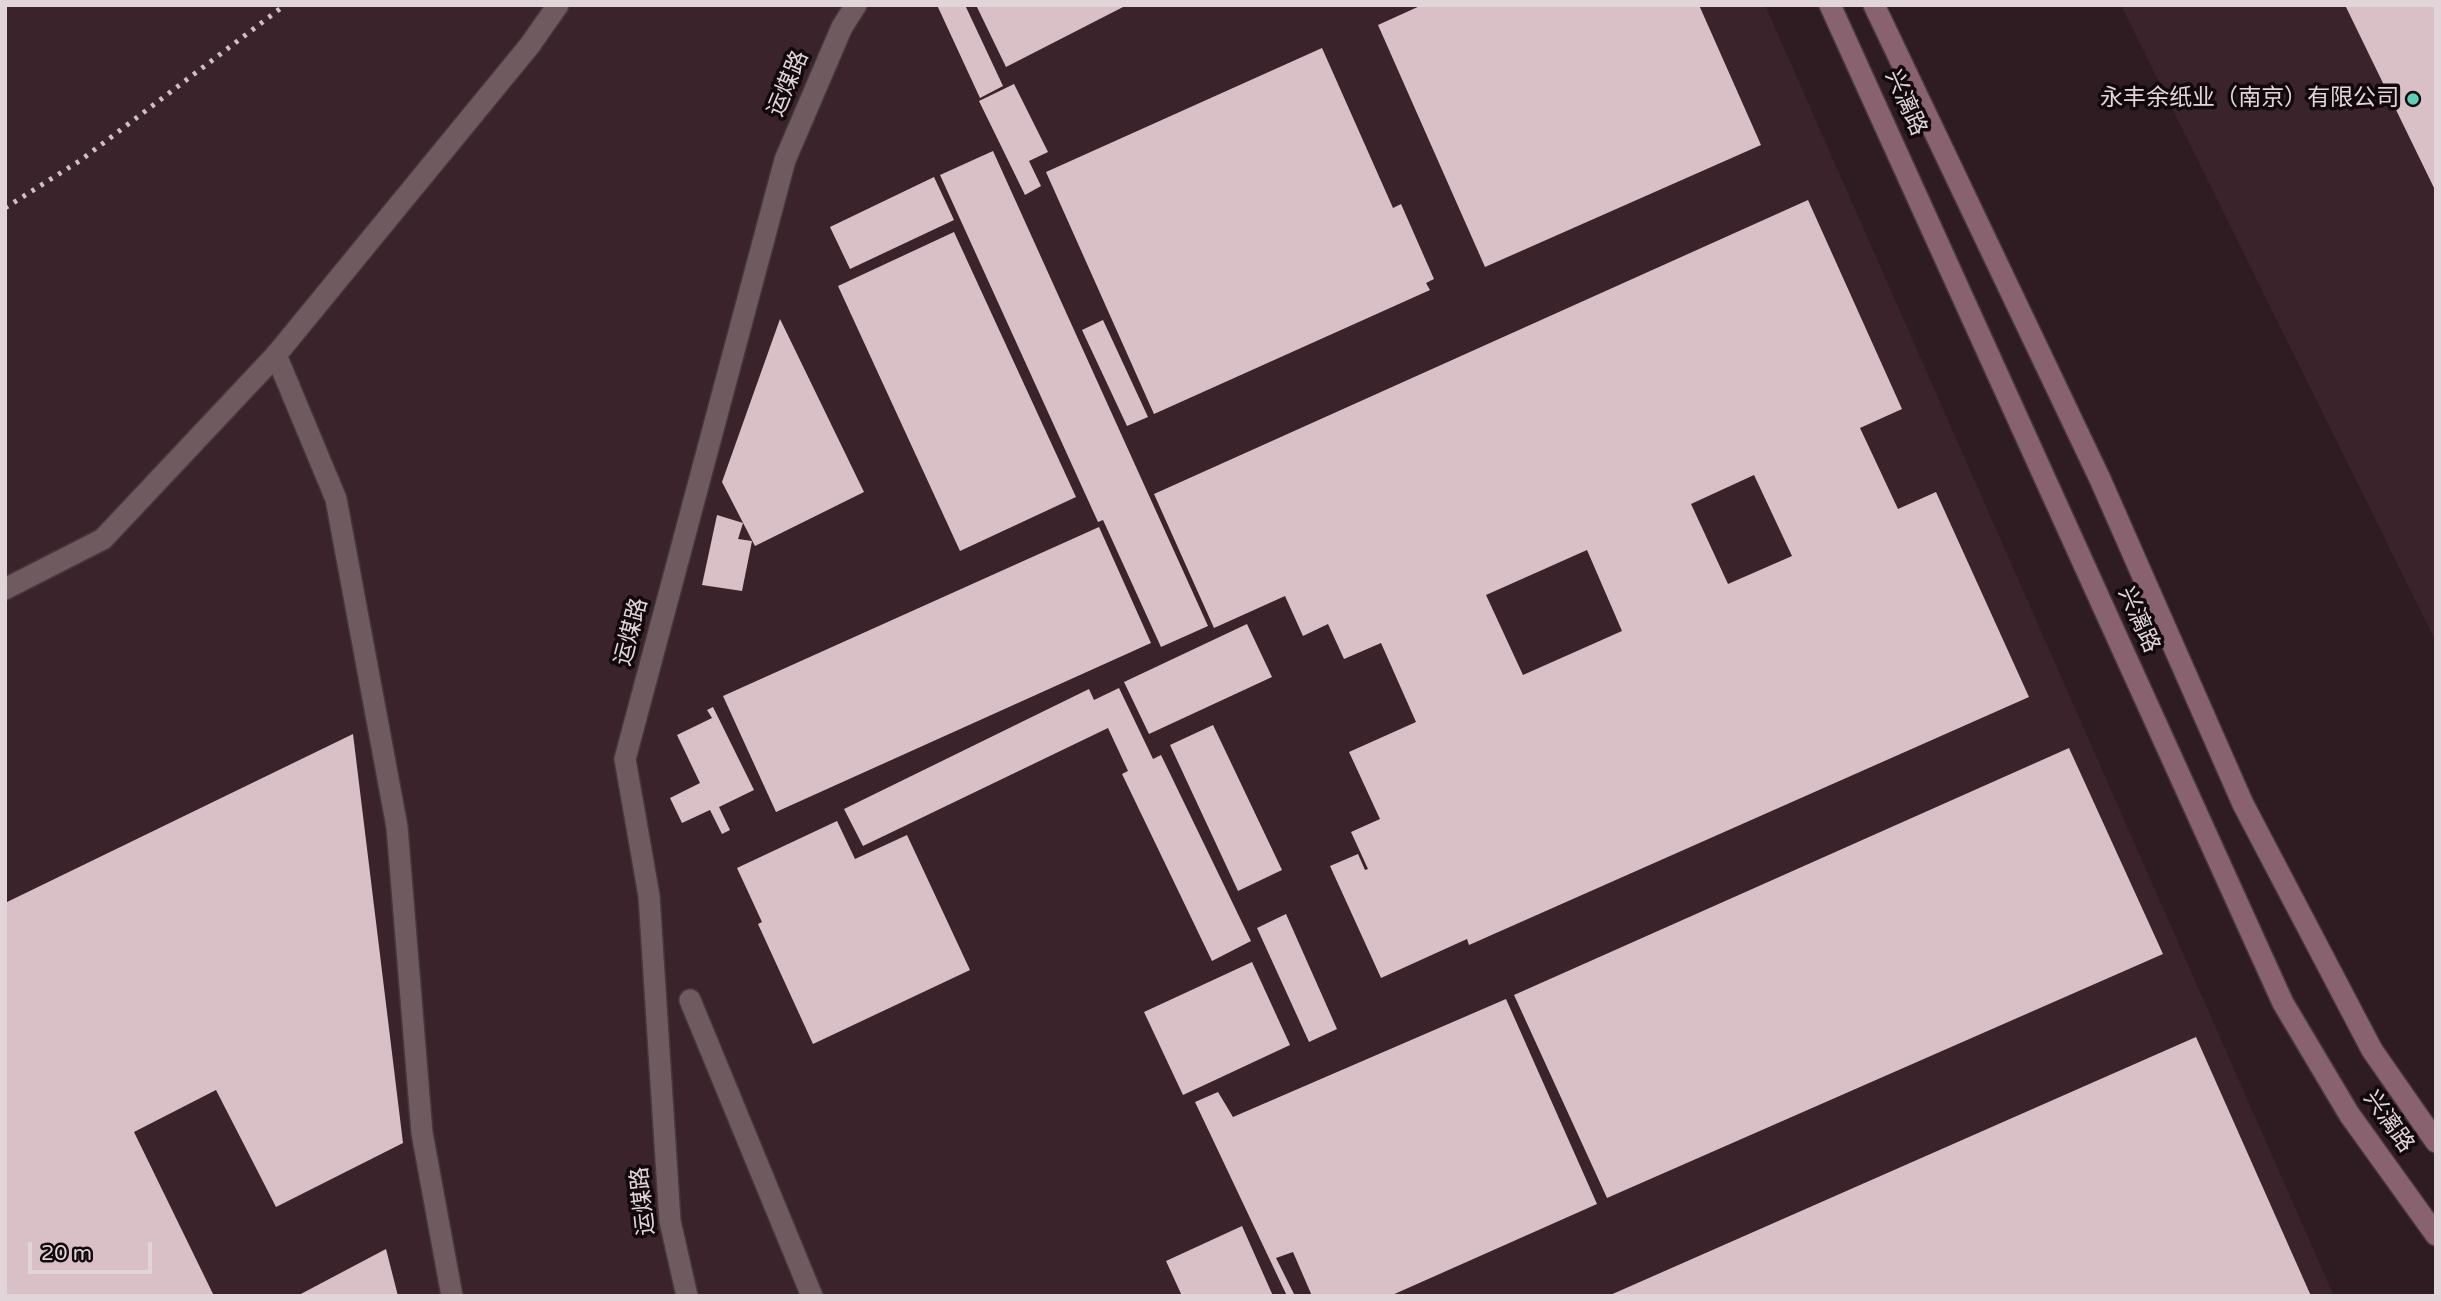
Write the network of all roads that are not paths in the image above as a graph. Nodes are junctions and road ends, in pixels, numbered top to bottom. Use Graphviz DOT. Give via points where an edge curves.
graph roads {
  1 [pos="558,5"];
  2 [pos="856,5"];
  3 [pos="1830,5"];
  4 [pos="1874,5"];
  5 [pos="276,355"];
  6 [pos="5,589"];
  7 [pos="690,1000"];
  8 [pos="2436,1142"];
  9 [pos="2436,1235"];
  10 [pos="452,1296"];
  11 [pos="687,1296"];
  12 [pos="812,1296"];
  1 -- 5 [label="street"];
  2 -- 11 [label="street, 运煤路" via="842,27 785,160 625,760 649,896 670,1222"];
  3 -- 9 [label="street, 兴漓路" via="2283,1003 2349,1114"];
  4 -- 8 [label="street, 兴漓路" via="2100,479 2243,804 2372,1051"];
  5 -- 6 [label="street" via="103,539"];
  5 -- 10 [label="street" via="336,499 397,827 422,1133"];
  7 -- 12 [label="street"];
}
